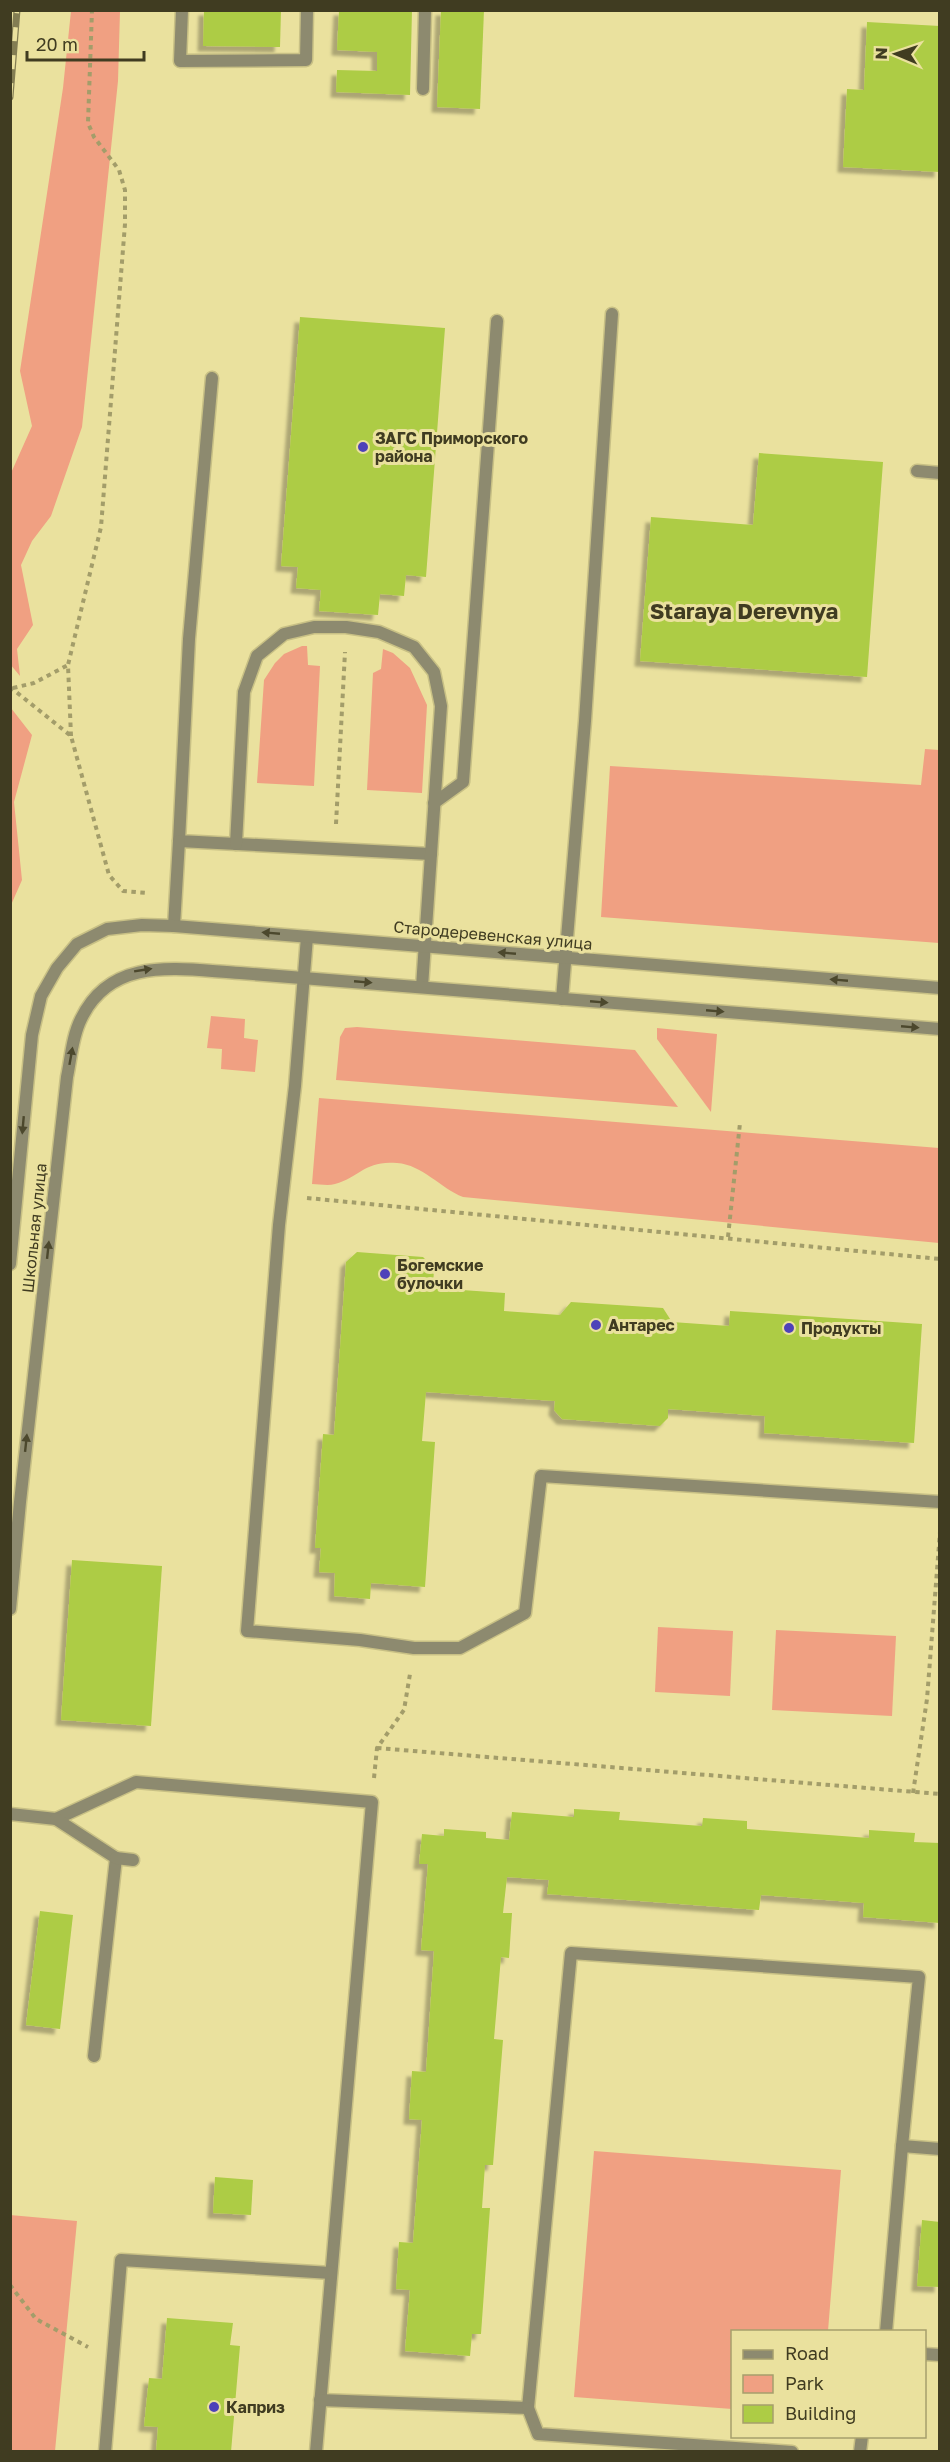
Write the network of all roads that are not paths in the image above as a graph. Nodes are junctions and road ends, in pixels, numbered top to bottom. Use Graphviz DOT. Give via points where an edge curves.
graph roads {
  1 [pos="182,10"];
  2 [pos="306,10"];
  3 [pos="426,10"];
  4 [pos="423,89"];
  5 [pos="612,314"];
  6 [pos="497,321"];
  7 [pos="212,378"];
  8 [pos="917,471"];
  9 [pos="939,472"];
  10 [pos="434,803"];
  11 [pos="179,841"];
  12 [pos="236,844"];
  13 [pos="431,854"];
  14 [pos="174,926"];
  15 [pos="307,937"];
  16 [pos="426,946"];
  17 [pos="566,958"];
  18 [pos="57,968"];
  19 [pos="304,978"];
  20 [pos="422,987"];
  21 [pos="939,988"];
  22 [pos="562,999"];
  23 [pos="939,1029"];
  24 [pos="10,1264"];
  25 [pos="939,1502"];
  26 [pos="10,1609"];
  27 [pos="10,1814"];
  28 [pos="56,1818"];
  29 [pos="116,1858"];
  30 [pos="133,1860"];
  31 [pos="93,2056"];
  32 [pos="902,2146"];
  33 [pos="939,2149"];
  34 [pos="331,2273"];
  35 [pos="886,2330"];
  36 [pos="320,2400"];
  37 [pos="528,2408"];
  38 [pos="105,2451"];
  39 [pos="316,2451"];
  40 [pos="792,2451"];
  1 -- 2 [label="street" via="180,61 306,60"];
  3 -- 4 [label="street"];
  5 -- 17 [label="street"];
  6 -- 10 [label="street" via="463,782"];
  7 -- 11 [label="street" via="189,639"];
  8 -- 9 [label="street"];
  10 -- 12 [label="street" via="441,706 434,672 414,647 380,632 314,627 284,634 257,656 244,692"];
  10 -- 13 [label="street"];
  11 -- 12 [label="street"];
  11 -- 14 [label="street"];
  12 -- 13 [label="street"];
  13 -- 16 [label="street"];
  15 -- 14 [label="street, Стародеревенская улица, one-way"];
  14 -- 18 [label="street, Стародеревенская улица" via="107,929 77,944"];
  15 -- 16 [label="street, Стародеревенская улица"];
  15 -- 19 [label="street"];
  17 -- 16 [label="street, Стародеревенская улица, one-way"];
  16 -- 20 [label="street"];
  21 -- 17 [label="street, Стародеревенская улица, one-way"];
  17 -- 22 [label="street"];
  18 -- 24 [label="street, Школьная улица, one-way" via="41,996 32,1035"];
  19 -- 20 [label="street, one-way"];
  19 -- 25 [label="street" via="282,1196 248,1631 414,1648 459,1648 525,1613 541,1476"];
  26 -- 19 [label="street, Школьная улица, one-way" via="67,1077 81,1019 93,998 132,972 152,969"];
  20 -- 22 [label="street"];
  22 -- 23 [label="street, one-way"];
  27 -- 28 [label="street"];
  28 -- 29 [label="street"];
  28 -- 34 [label="street" via="136,1782 372,1802"];
  29 -- 30 [label="street"];
  29 -- 31 [label="street"];
  32 -- 33 [label="street"];
  32 -- 35 [label="street"];
  32 -- 37 [label="street" via="919,1977 571,1953"];
  34 -- 36 [label="street"];
  34 -- 38 [label="street" via="120,2260"];
  36 -- 37 [label="street"];
  36 -- 39 [label="street"];
  37 -- 40 [label="street" via="538,2434"];
}
